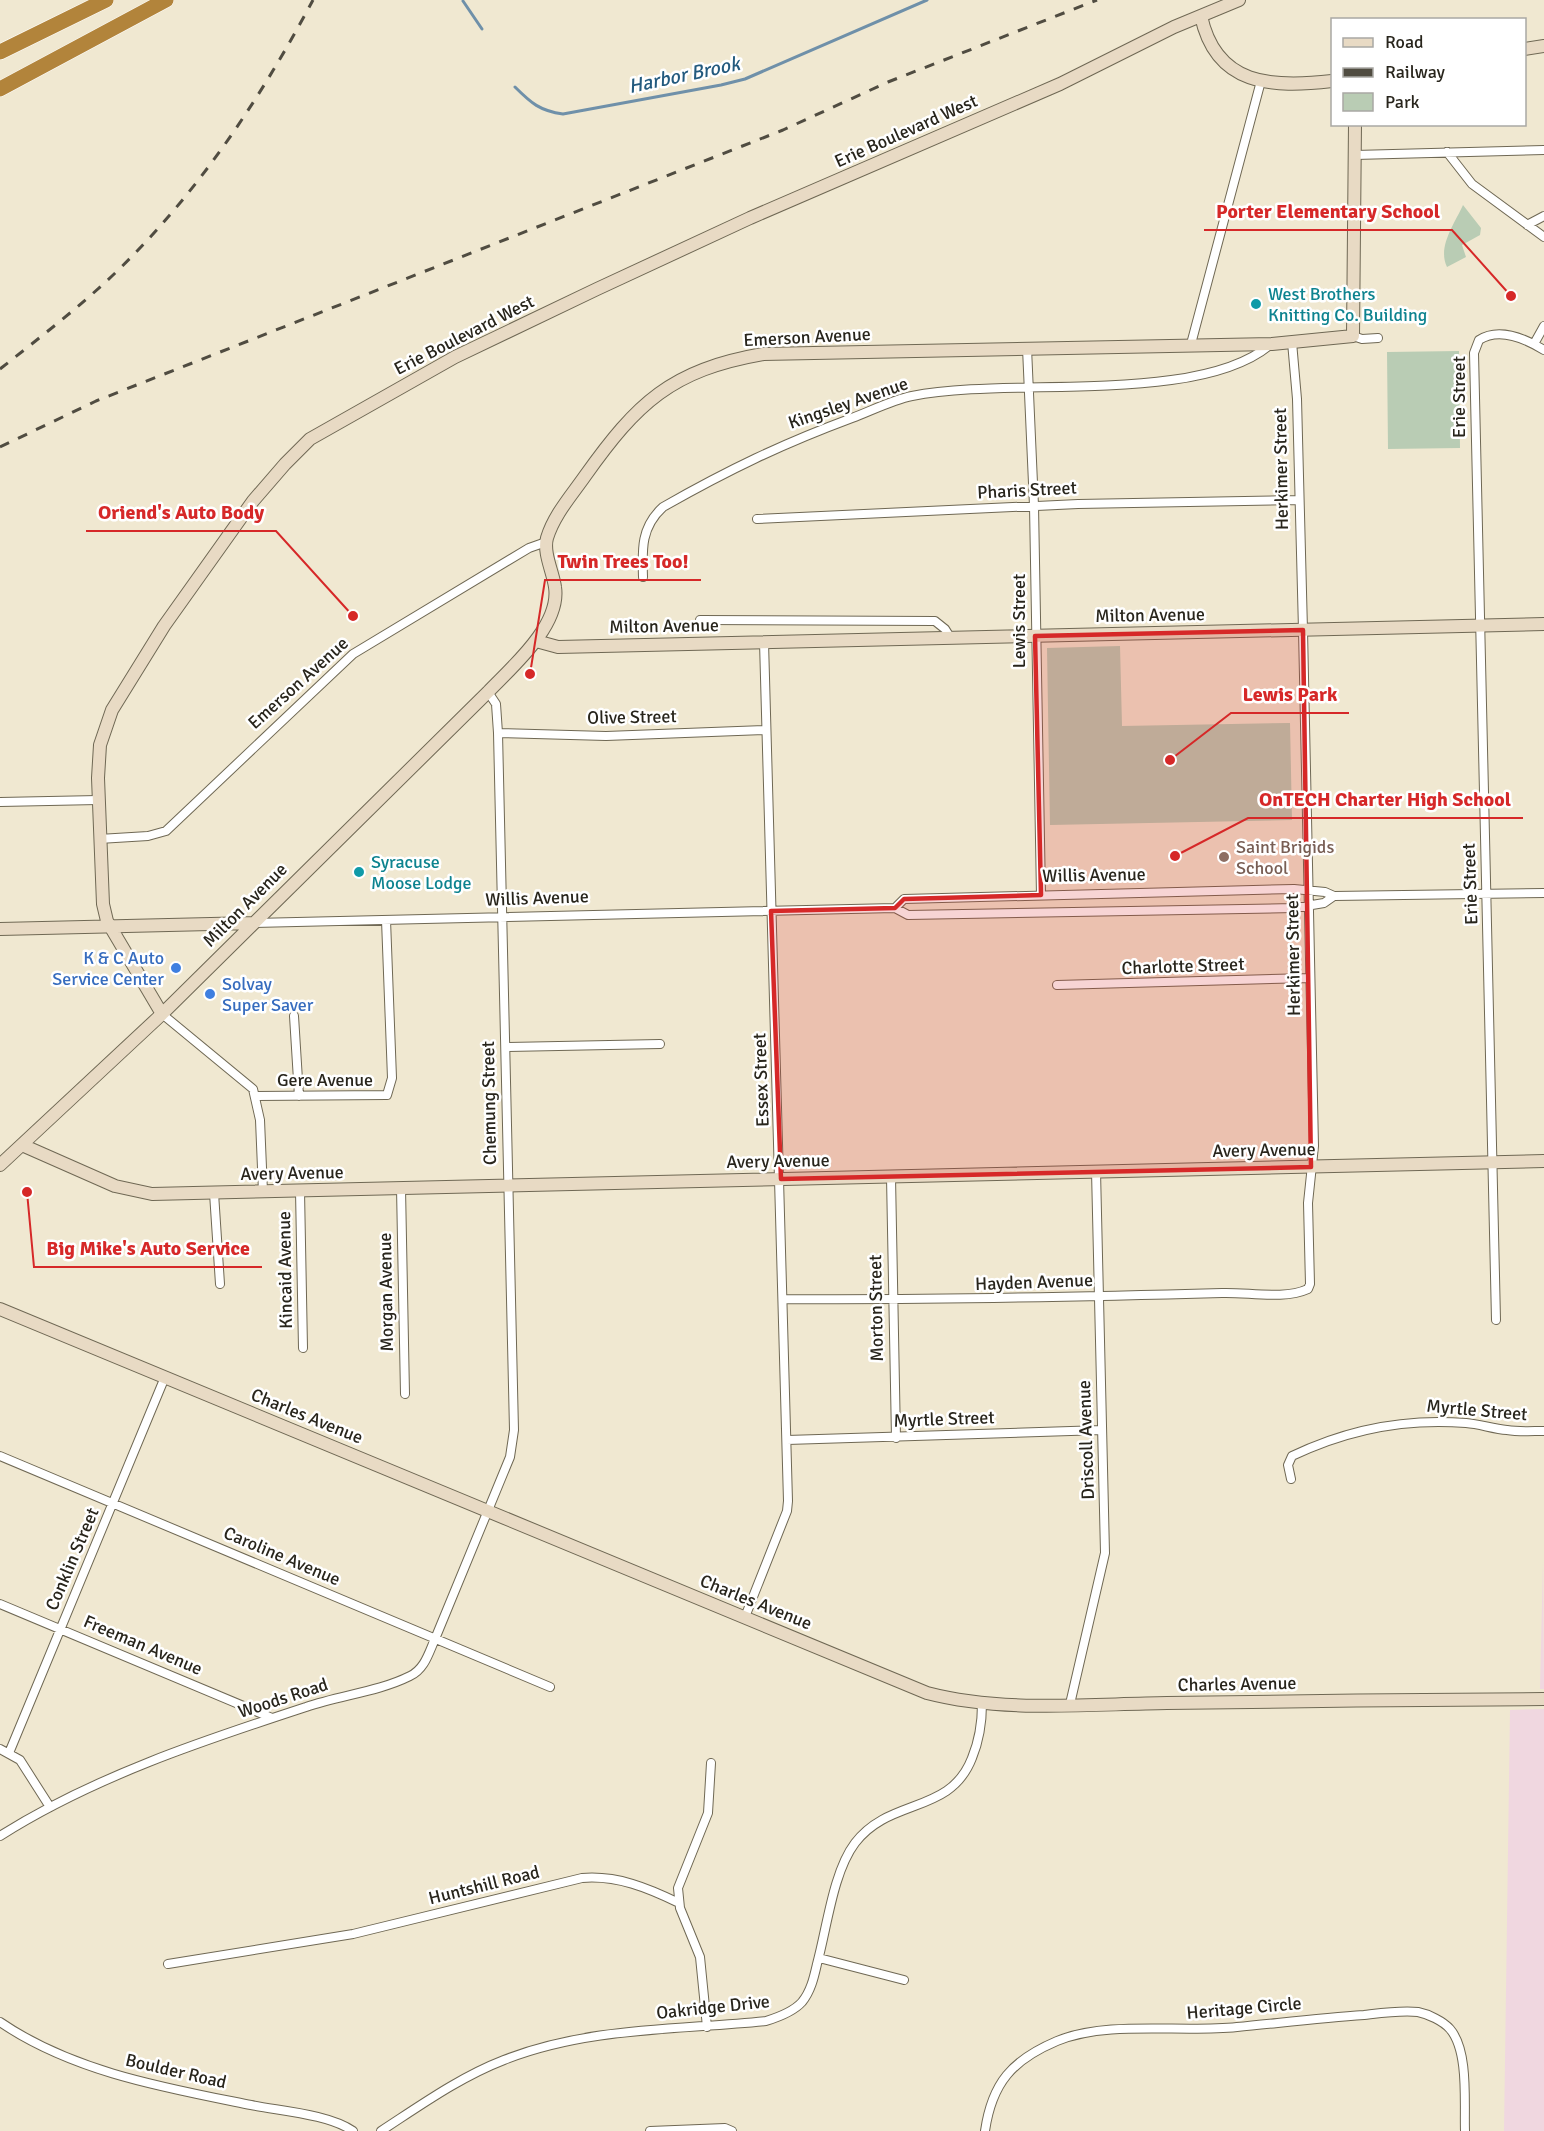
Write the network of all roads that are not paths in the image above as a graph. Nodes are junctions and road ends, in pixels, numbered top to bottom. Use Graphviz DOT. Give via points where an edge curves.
graph roads {
  1 [pos="106,0"];
  2 [pos="166,0"];
  3 [pos="1239,0"];
  4 [pos="1201,16"];
  5 [pos="1544,46"];
  6 [pos="1526,49"];
  7 [pos="0,52"];
  8 [pos="1261,81"];
  9 [pos="1331,81"];
  10 [pos="0,88"];
  11 [pos="1355,126"];
  12 [pos="1544,150"];
  13 [pos="1447,152"];
  14 [pos="1355,155"];
  15 [pos="1544,216"];
  16 [pos="1527,225"];
  17 [pos="1544,237"];
  18 [pos="1544,326"];
  19 [pos="1353,336"];
  20 [pos="1378,338"];
  21 [pos="1292,342"];
  22 [pos="1272,344"];
  23 [pos="1534,344"];
  24 [pos="1191,345"];
  25 [pos="1027,348"];
  26 [pos="1544,350"];
  27 [pos="1029,387"];
  28 [pos="1298,500"];
  29 [pos="1034,506"];
  30 [pos="757,519"];
  31 [pos="546,542"];
  32 [pos="643,577"];
  33 [pos="700,620"];
  34 [pos="1544,624"];
  35 [pos="1480,626"];
  36 [pos="1303,630"];
  37 [pos="1035,636"];
  38 [pos="950,638"];
  39 [pos="536,641"];
  40 [pos="764,642"];
  41 [pos="488,692"];
  42 [pos="766,730"];
  43 [pos="498,733"];
  44 [pos="98,800"];
  45 [pos="0,802"];
  46 [pos="99,839"];
  47 [pos="1308,890"];
  48 [pos="1544,893"];
  49 [pos="1487,894"];
  50 [pos="1041,895"];
  51 [pos="1334,896"];
  52 [pos="1309,907"];
  53 [pos="895,908"];
  54 [pos="771,911"];
  55 [pos="502,917"];
  56 [pos="386,920"];
  57 [pos="253,923"];
  58 [pos="110,926"];
  59 [pos="0,929"];
  60 [pos="1310,978"];
  61 [pos="1057,985"];
  62 [pos="162,1014"];
  63 [pos="294,1016"];
  64 [pos="660,1044"];
  65 [pos="506,1047"];
  66 [pos="256,1096"];
  67 [pos="298,1096"];
  68 [pos="22,1145"];
  69 [pos="1544,1161"];
  70 [pos="1494,1162"];
  71 [pos="0,1166"];
  72 [pos="1311,1167"];
  73 [pos="1096,1172"];
  74 [pos="891,1177"];
  75 [pos="781,1179"];
  76 [pos="508,1186"];
  77 [pos="401,1188"];
  78 [pos="300,1191"];
  79 [pos="262,1192"];
  80 [pos="214,1193"];
  81 [pos="220,1284"];
  82 [pos="1284,1293"];
  83 [pos="1098,1296"];
  84 [pos="784,1299"];
  85 [pos="892,1300"];
  86 [pos="0,1309"];
  87 [pos="1496,1320"];
  88 [pos="303,1348"];
  89 [pos="165,1377"];
  90 [pos="405,1394"];
  91 [pos="1102,1430"];
  92 [pos="1544,1431"];
  93 [pos="896,1438"];
  94 [pos="787,1440"];
  95 [pos="0,1456"];
  96 [pos="1291,1479"];
  97 [pos="113,1503"];
  98 [pos="487,1510"];
  99 [pos="0,1604"];
  100 [pos="745,1617"];
  101 [pos="60,1629"];
  102 [pos="435,1639"];
  103 [pos="550,1687"];
  104 [pos="1544,1699"];
  105 [pos="982,1704"];
  106 [pos="1070,1704"];
  107 [pos="272,1718"];
  108 [pos="0,1749"];
  109 [pos="9,1753"];
  110 [pos="711,1763"];
  111 [pos="50,1807"];
  112 [pos="0,1836"];
  113 [pos="679,1903"];
  114 [pos="819,1958"];
  115 [pos="168,1964"];
  116 [pos="904,1980"];
  117 [pos="0,2022"];
  118 [pos="707,2027"];
  119 [pos="352,2131"];
  120 [pos="381,2131"];
  121 [pos="650,2131"];
  122 [pos="732,2131"];
  123 [pos="985,2131"];
  124 [pos="1465,2131"];
  1 -- 7 [label="highway"];
  2 -- 10 [label="highway"];
  3 -- 4 [label="street, Erie Boulevard West"];
  4 -- 8 [label="street" via="1212,49 1223,63 1240,75"];
  4 -- 44 [label="street, Erie Boulevard West" via="597,289 455,357 310,439 253,501 127,683 100,745"];
  5 -- 6 [label="street"];
  8 -- 9 [label="street"];
  8 -- 24 [label="street"];
  11 -- 14 [label="street"];
  12 -- 13 [label="street"];
  13 -- 14 [label="street"];
  13 -- 16 [label="street" via="1473,184"];
  14 -- 19 [label="street"];
  15 -- 16 [label="street"];
  16 -- 17 [label="street"];
  18 -- 23 [label="street"];
  19 -- 20 [label="street, Emerson Avenue"];
  19 -- 21 [label="street, Emerson Avenue"];
  21 -- 22 [label="street, Emerson Avenue"];
  21 -- 28 [label="street, Herkimer Street"];
  22 -- 24 [label="street, Emerson Avenue"];
  22 -- 27 [label="street, Kingsley Avenue" via="1256,357 1188,377"];
  23 -- 26 [label="street"];
  23 -- 35 [label="street, Erie Street" via="1518,336 1493,335 1479,340 1475,346"];
  24 -- 25 [label="street, Emerson Avenue"];
  25 -- 27 [label="street, Lewis Street"];
  25 -- 31 [label="street, Emerson Avenue" via="763,354 700,371 654,396 617,431 553,522"];
  27 -- 29 [label="street, Lewis Street"];
  27 -- 32 [label="street, Kingsley Avenue" via="910,396 756,456 658,512 643,538"];
  28 -- 29 [label="street, Pharis Street"];
  28 -- 36 [label="street, Herkimer Street"];
  29 -- 30 [label="street, Pharis Street"];
  29 -- 37 [label="street, Lewis Street"];
  31 -- 39 [label="street" via="556,597"];
  31 -- 46 [label="street, Emerson Avenue" via="529,548 353,654 166,831"];
  33 -- 38 [label="street" via="935,621"];
  34 -- 35 [label="street, Milton Avenue"];
  35 -- 36 [label="street, Milton Avenue"];
  35 -- 49 [label="street, Erie Street"];
  36 -- 37 [label="street, Milton Avenue"];
  36 -- 47 [label="street, Herkimer Street"];
  37 -- 38 [label="street, Milton Avenue"];
  37 -- 50 [label="street, Lewis Street"];
  38 -- 40 [label="street, Milton Avenue"];
  39 -- 40 [label="street, Milton Avenue" via="558,647"];
  39 -- 41 [label="street, Milton Avenue"];
  40 -- 42 [label="street, Essex Street"];
  41 -- 43 [label="street, Chemung Street" via="496,704"];
  41 -- 57 [label="street, Milton Avenue"];
  42 -- 43 [label="street, Olive Street" via="606,736"];
  42 -- 54 [label="street, Essex Street"];
  43 -- 55 [label="street, Chemung Street"];
  44 -- 45 [label="street"];
  44 -- 46 [label="street, Erie Boulevard West"];
  46 -- 58 [label="street, Erie Boulevard West" via="103,904"];
  47 -- 50 [label="street, Willis Avenue"];
  47 -- 51 [label="street, Willis Avenue"];
  47 -- 52 [label="street, Herkimer Street"];
  48 -- 49 [label="street, Willis Avenue"];
  49 -- 51 [label="street, Willis Avenue"];
  49 -- 70 [label="street, Erie Street"];
  50 -- 53 [label="street, Willis Avenue" via="903,899"];
  51 -- 52 [label="street, Willis Avenue"];
  52 -- 53 [label="street, Willis Avenue" via="917,915"];
  52 -- 60 [label="street, Herkimer Street"];
  53 -- 54 [label="street, Willis Avenue"];
  54 -- 55 [label="street, Willis Avenue"];
  54 -- 75 [label="street, Essex Street"];
  55 -- 56 [label="street, Willis Avenue"];
  55 -- 65 [label="street, Chemung Street"];
  56 -- 57 [label="street, Willis Avenue"];
  56 -- 67 [label="street, Gere Avenue" via="391,1087 381,1097"];
  57 -- 58 [label="street, Willis Avenue"];
  57 -- 62 [label="street, Milton Avenue"];
  58 -- 59 [label="street, Willis Avenue"];
  58 -- 62 [label="street, Erie Boulevard West"];
  60 -- 61 [label="street, Charlotte Street"];
  60 -- 72 [label="street, Herkimer Street" via="1314,1146"];
  62 -- 66 [label="street" via="247,1082"];
  62 -- 68 [label="street, Milton Avenue"];
  63 -- 67 [label="street"];
  64 -- 65 [label="street"];
  65 -- 76 [label="street, Chemung Street"];
  66 -- 67 [label="street, Gere Avenue"];
  66 -- 79 [label="street, Gere Avenue"];
  68 -- 71 [label="street, Milton Avenue"];
  68 -- 80 [label="street, Avery Avenue" via="139,1193"];
  69 -- 70 [label="street, Avery Avenue"];
  70 -- 72 [label="street, Avery Avenue"];
  70 -- 87 [label="street, Erie Street"];
  72 -- 73 [label="street, Avery Avenue"];
  72 -- 82 [label="street, Herkimer Street" via="1310,1284 1305,1291"];
  73 -- 74 [label="street, Avery Avenue"];
  73 -- 83 [label="street, Driscoll Avenue"];
  74 -- 75 [label="street, Avery Avenue"];
  74 -- 85 [label="street, Morton Street"];
  75 -- 76 [label="street, Avery Avenue"];
  75 -- 84 [label="street, Essex Street"];
  76 -- 77 [label="street, Avery Avenue"];
  76 -- 98 [label="street, Chemung Street" via="514,1430 510,1457"];
  77 -- 78 [label="street, Avery Avenue"];
  77 -- 90 [label="street, Morgan Avenue"];
  78 -- 79 [label="street, Avery Avenue"];
  78 -- 88 [label="street, Kincaid Avenue"];
  79 -- 80 [label="street, Avery Avenue"];
  80 -- 81 [label="street"];
  82 -- 83 [label="street, Hayden Avenue"];
  83 -- 85 [label="street, Hayden Avenue"];
  83 -- 91 [label="street, Driscoll Avenue"];
  84 -- 85 [label="street, Hayden Avenue"];
  84 -- 94 [label="street, Essex Street"];
  85 -- 93 [label="street, Morton Street"];
  86 -- 89 [label="street, Charles Avenue"];
  89 -- 97 [label="street, Conklin Street"];
  89 -- 98 [label="street, Charles Avenue"];
  91 -- 93 [label="street, Myrtle Street"];
  91 -- 106 [label="street, Driscoll Avenue" via="1105,1553"];
  92 -- 96 [label="street, Myrtle Street" via="1509,1431 1440,1421 1372,1426 1292,1456 1288,1465"];
  93 -- 94 [label="street, Myrtle Street"];
  94 -- 100 [label="street, Essex Street" via="787,1511"];
  95 -- 97 [label="street, Caroline Avenue"];
  97 -- 101 [label="street, Conklin Street"];
  97 -- 102 [label="street, Caroline Avenue"];
  98 -- 100 [label="street, Charles Avenue"];
  98 -- 102 [label="street, Woods Road"];
  99 -- 101 [label="street, Freeman Avenue"];
  100 -- 105 [label="street, Charles Avenue" via="927,1693"];
  101 -- 107 [label="street, Freeman Avenue"];
  101 -- 109 [label="street, Conklin Street"];
  102 -- 103 [label="street, Caroline Avenue"];
  102 -- 107 [label="street, Woods Road" via="421,1668 412,1675"];
  104 -- 106 [label="street, Charles Avenue"];
  105 -- 106 [label="street, Charles Avenue"];
  105 -- 114 [label="street, Oakridge Drive" via="978,1744 965,1776 936,1798 889,1815 855,1843 836,1888"];
  107 -- 111 [label="street, Woods Road"];
  108 -- 109 [label="street"];
  109 -- 111 [label="street" via="20,1760"];
  110 -- 113 [label="street" via="708,1813 678,1888"];
  111 -- 112 [label="street, Woods Road"];
  113 -- 115 [label="street, Huntshill Road" via="616,1879 582,1878 353,1934"];
  113 -- 118 [label="street" via="700,1957"];
  114 -- 116 [label="street"];
  114 -- 118 [label="street, Oakridge Drive" via="808,1993 784,2015 766,2021"];
  117 -- 119 [label="street, Boulder Road" via="64,2056 128,2078 304,2115 341,2124"];
  118 -- 120 [label="street, Oakridge Drive" via="630,2032 539,2048 456,2083"];
  121 -- 122 [label="street"];
  123 -- 124 [label="street, Heritage Circle" via="992,2096 1006,2074 1040,2050 1079,2033 1105,2029 1225,2028 1419,2012 1450,2029 1456,2039 1464,2075"];
}
